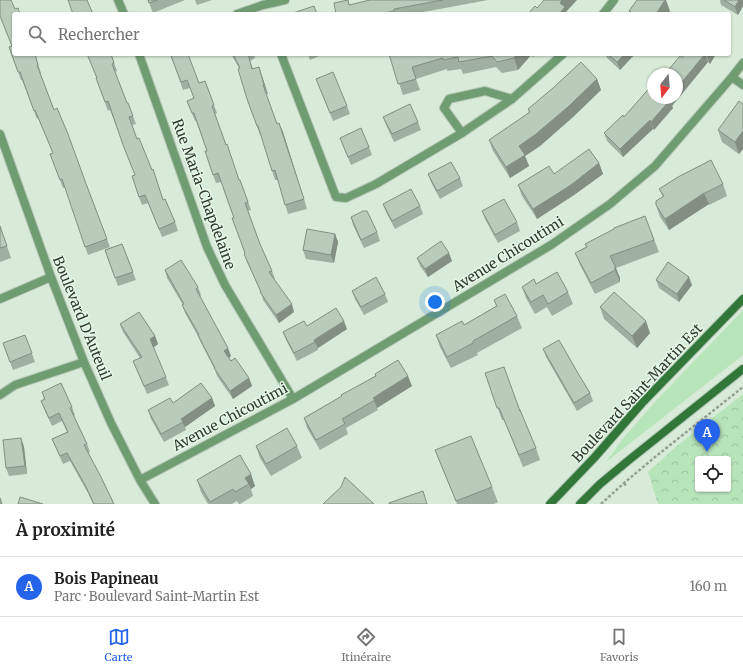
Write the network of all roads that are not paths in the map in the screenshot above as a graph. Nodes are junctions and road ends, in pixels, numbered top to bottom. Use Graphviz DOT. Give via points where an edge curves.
graph roads {
  1 [pos="118,0"];
  2 [pos="285,0"];
  3 [pos="614,0"];
  4 [pos="263,5"];
  5 [pos="123,12"];
  6 [pos="243,12"];
  7 [pos="265,12"];
  8 [pos="605,12"];
  9 [pos="140,56"];
  10 [pos="282,56"];
  11 [pos="560,56"];
  12 [pos="743,63"];
  13 [pos="732,77"];
  14 [pos="743,85"];
  15 [pos="512,99"];
  16 [pos="462,133"];
  17 [pos="0,134"];
  18 [pos="51,277"];
  19 [pos="0,299"];
  20 [pos="743,300"];
  21 [pos="84,362"];
  22 [pos="743,369"];
  23 [pos="0,395"];
  24 [pos="293,399"];
  25 [pos="140,480"];
  26 [pos="155,504"];
  27 [pos="550,504"];
  28 [pos="580,504"];
  1 -- 5 [label="street"];
  2 -- 4 [label="street"];
  3 -- 8 [label="street"];
  4 -- 6 [label="street"];
  4 -- 7 [label="street"];
  9 -- 24 [label="street, Rue Maria-Chapdelaine" via="207,247 224,286"];
  10 -- 16 [label="street" via="336,197 346,198 376,184"];
  11 -- 15 [label="street"];
  12 -- 13 [label="street, Avenue Chicoutimi"];
  13 -- 14 [label="street"];
  13 -- 24 [label="street, Avenue Chicoutimi" via="655,166 610,204 551,245"];
  15 -- 16 [label="street"];
  15 -- 16 [label="street" via="485,91 449,100 444,108"];
  17 -- 18 [label="street, Boulevard D'Auteuil"];
  18 -- 19 [label="street"];
  18 -- 21 [label="street, Boulevard D'Auteuil"];
  20 -- 27 [label="main road, Boulevard Saint-Martin Est" via="642,403"];
  21 -- 23 [label="street" via="15,385"];
  21 -- 25 [label="street, Boulevard D'Auteuil"];
  22 -- 28 [label="main road" via="600,484"];
  24 -- 25 [label="street, Avenue Chicoutimi"];
  25 -- 26 [label="street, Boulevard D'Auteuil"];
}
